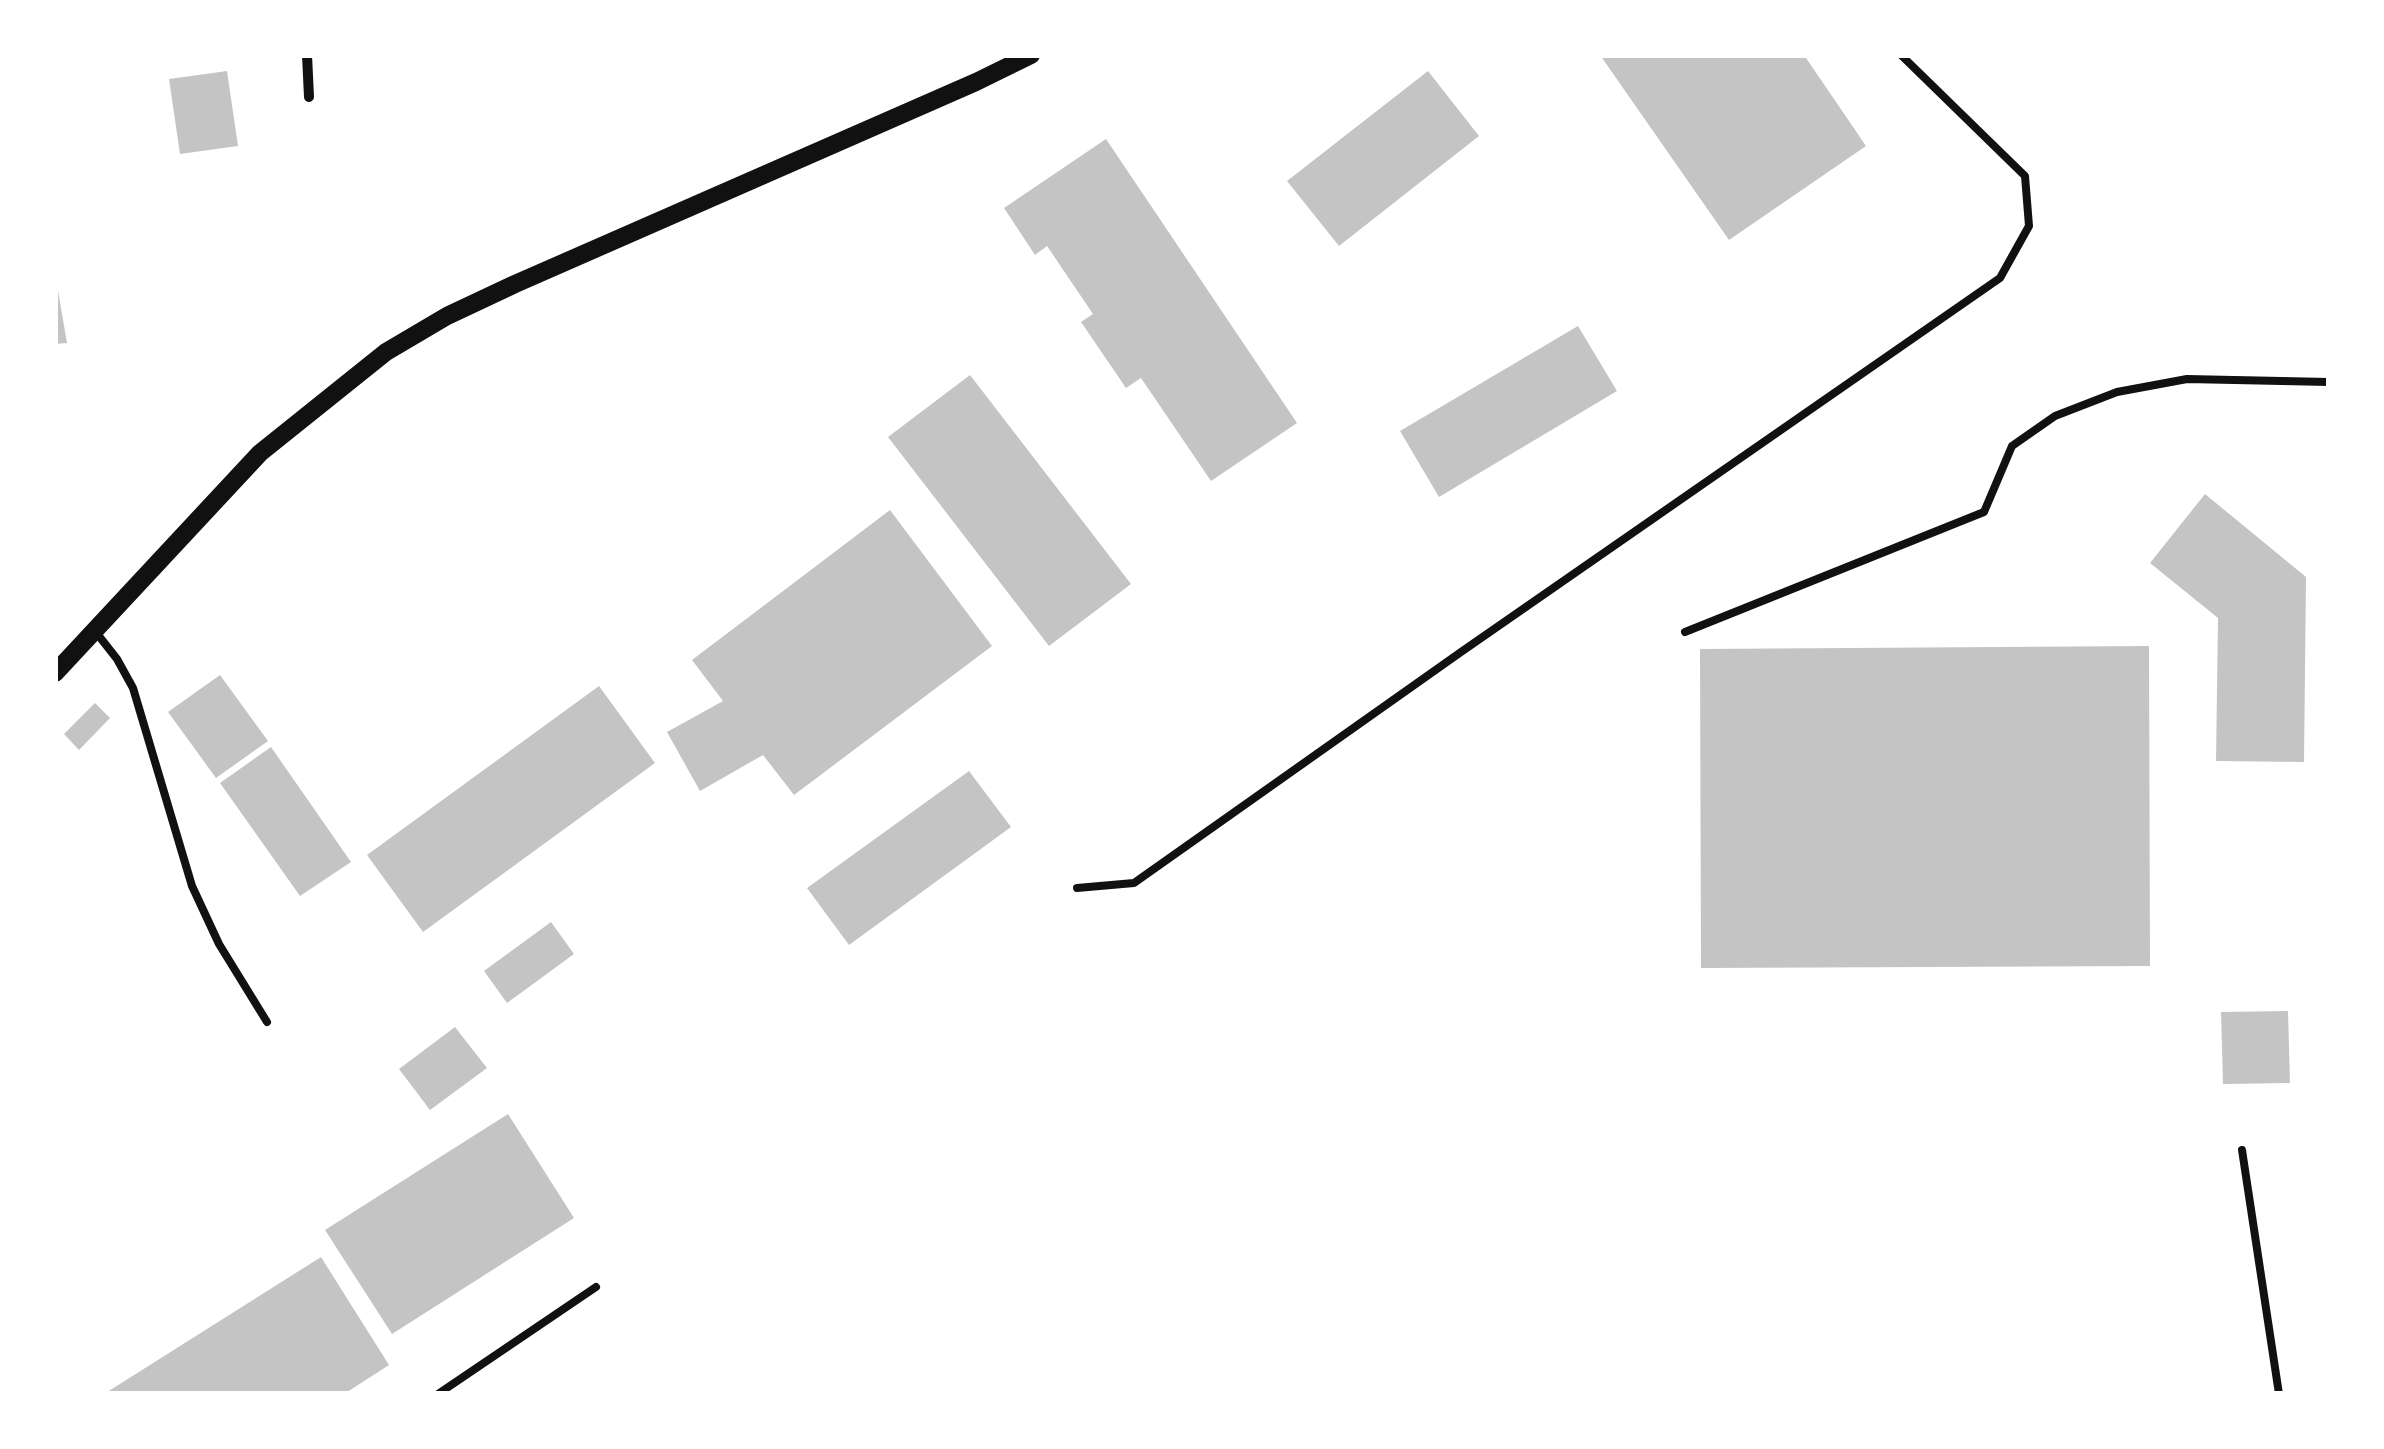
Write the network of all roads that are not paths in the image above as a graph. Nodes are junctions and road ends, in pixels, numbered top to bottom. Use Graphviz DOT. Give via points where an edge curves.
graph roads {
  1 [pos="307,55"];
  2 [pos="1031,55"];
  3 [pos="1902,55"];
  4 [pos="309,96"];
  5 [pos="2329,382"];
  6 [pos="94,631"];
  7 [pos="1685,632"];
  8 [pos="55,673"];
  9 [pos="1078,888"];
  10 [pos="267,1022"];
  11 [pos="2242,1150"];
  12 [pos="596,1287"];
  13 [pos="438,1394"];
  14 [pos="2280,1394"];
  1 -- 4 [label="street"];
  2 -- 6 [label="street" via="514,284 386,352 260,453"];
  3 -- 9 [label="lane" via="2025,176 2029,226 2000,278 1134,883"];
  5 -- 7 [label="lane" via="2187,379 2116,392 2055,416 2012,446 1984,512"];
  6 -- 8 [label="street"];
  6 -- 10 [label="lane" via="132,688 192,886"];
  11 -- 14 [label="lane"];
  12 -- 13 [label="lane"];
}
